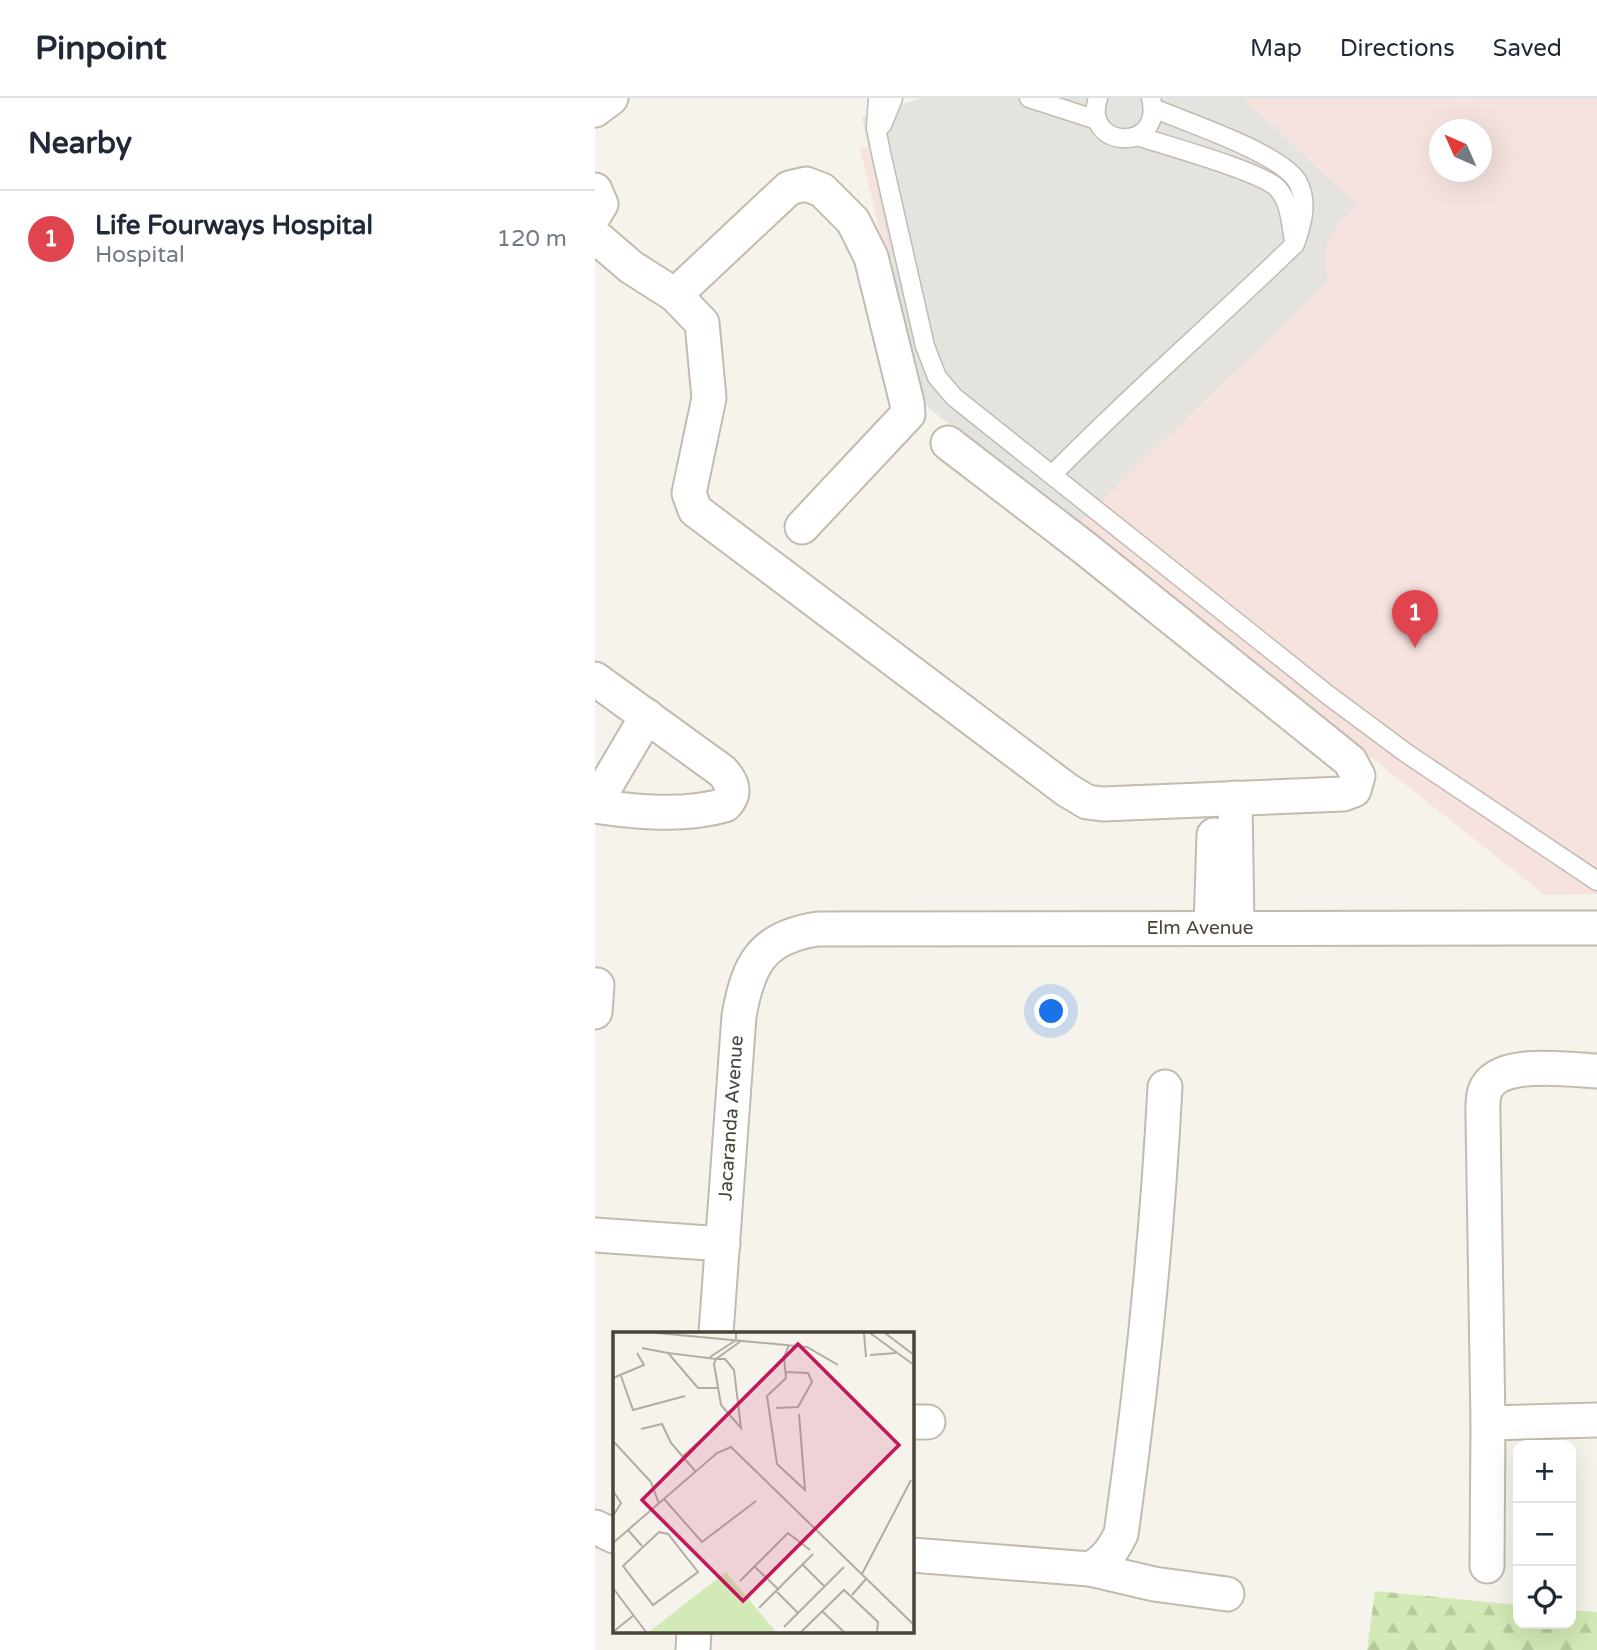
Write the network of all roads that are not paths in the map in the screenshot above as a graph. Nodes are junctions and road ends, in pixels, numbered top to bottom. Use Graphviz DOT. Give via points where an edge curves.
graph roads {
  1 [pos="611,98"];
  2 [pos="878,98"];
  3 [pos="893,98"];
  4 [pos="1029,98"];
  5 [pos="1098,98"];
  6 [pos="1152,103"];
  7 [pos="595,110"];
  8 [pos="1097,120"];
  9 [pos="1137,136"];
  10 [pos="878,138"];
  11 [pos="595,191"];
  12 [pos="595,214"];
  13 [pos="595,236"];
  14 [pos="1295,244"];
  15 [pos="674,295"];
  16 [pos="948,443"];
  17 [pos="1052,475"];
  18 [pos="802,527"];
  19 [pos="595,679"];
  20 [pos="647,716"];
  21 [pos="1225,798"];
  22 [pos="595,805"];
  23 [pos="1597,881"];
  24 [pos="1224,928"];
  25 [pos="1597,928"];
  26 [pos="802,931"];
  27 [pos="1597,1071"];
  28 [pos="1165,1087"];
  29 [pos="595,1235"];
  30 [pos="723,1244"];
  31 [pos="716,1332"];
  32 [pos="1597,1420"];
  33 [pos="1488,1423"];
  34 [pos="595,1527"];
  35 [pos="613,1536"];
  36 [pos="913,1555"];
  37 [pos="1487,1566"];
  38 [pos="1090,1569"];
  39 [pos="1227,1594"];
  40 [pos="694,1632"];
  41 [pos="693,1650"];
  1 -- 7 [label="street"];
  2 -- 10 [label="lane"];
  3 -- 10 [label="lane"];
  4 -- 8 [label="lane"];
  5 -- 8 [label="lane"];
  6 -- 9 [label="lane" via="1152,119"];
  6 -- 14 [label="lane" via="1291,173 1303,203"];
  8 -- 9 [label="lane" via="1113,137"];
  9 -- 14 [label="lane" via="1273,184 1284,198"];
  10 -- 17 [label="lane" via="922,334 937,377 954,397"];
  11 -- 12 [label="street" via="601,204"];
  13 -- 15 [label="street"];
  14 -- 17 [label="lane"];
  15 -- 18 [label="street" via="789,188 806,184 822,190 853,221 871,257 908,414"];
  15 -- 21 [label="street" via="702,323 709,398 689,494 695,510 1087,802"];
  16 -- 21 [label="street" via="1350,761 1358,776 1354,790 1343,794"];
  17 -- 23 [label="lane" via="1373,728"];
  19 -- 20 [label="street"];
  20 -- 22 [label="street"];
  20 -- 22 [label="street" via="722,771 732,785 730,799 713,808 660,812"];
  21 -- 24 [label="street"];
  24 -- 25 [label="street, Elm Avenue"];
  24 -- 26 [label="street, Elm Avenue"];
  26 -- 30 [label="street, Jacaranda Avenue" via="766,949 743,995"];
  27 -- 33 [label="street" via="1507,1071 1485,1091"];
  28 -- 38 [label="street" via="1144,1359 1121,1534 1104,1561"];
  29 -- 30 [label="street"];
  30 -- 31 [label="street, Jacaranda Avenue"];
  32 -- 33 [label="street"];
  33 -- 37 [label="street"];
  34 -- 35 [label="street"];
  36 -- 38 [label="street"];
  38 -- 39 [label="street"];
  40 -- 41 [label="street"];
}
